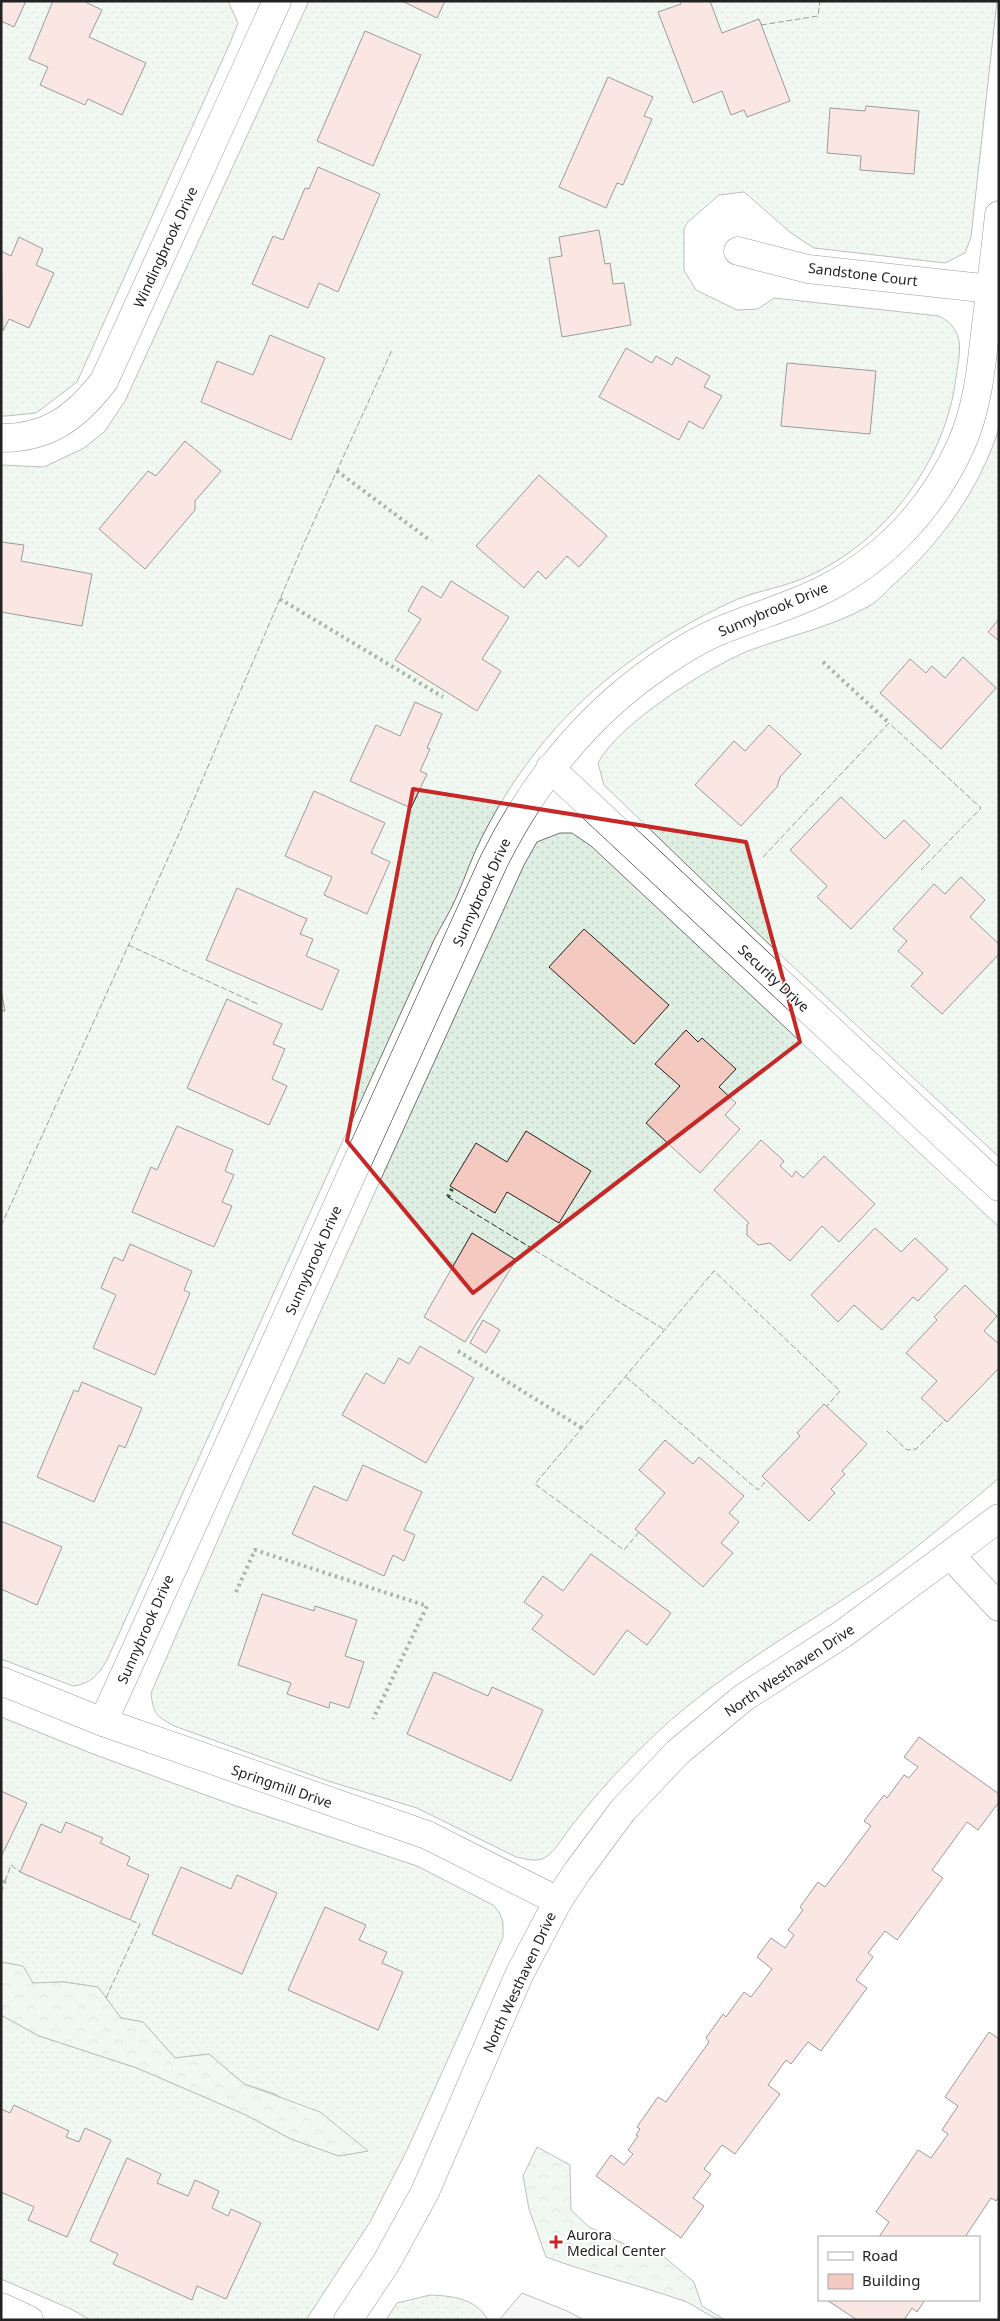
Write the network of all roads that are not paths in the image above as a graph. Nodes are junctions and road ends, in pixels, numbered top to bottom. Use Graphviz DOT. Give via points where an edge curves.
graph roads {
  1 [pos="277,1"];
  2 [pos="999,214"];
  3 [pos="738,251"];
  4 [pos="991,289"];
  5 [pos="1,438"];
  6 [pos="550,768"];
  7 [pos="999,1187"];
  8 [pos="999,1518"];
  9 [pos="951,1556"];
  10 [pos="999,1607"];
  11 [pos="1,1681"];
  12 [pos="103,1722"];
  13 [pos="558,1902"];
  14 [pos="1,2307"];
  15 [pos="30,2320"];
  16 [pos="348,2320"];
  1 -- 5 [label="street, Windingbrook Drive" via="104,381 85,405 55,427 20,438"];
  2 -- 4 [label="street, Sunnybrook Drive"];
  3 -- 4 [label="street, Sandstone Court" via="808,269"];
  4 -- 6 [label="street, Sunnybrook Drive" via="978,394 962,443 940,485 908,528 867,563 824,590 719,631 661,664 609,704"];
  6 -- 7 [label="street, Security Drive"];
  6 -- 12 [label="street, Sunnybrook Drive" via="513,824 494,861"];
  8 -- 9 [label="street, North Westhaven Drive"];
  9 -- 10 [label="street"];
  9 -- 13 [label="street, North Westhaven Drive" via="844,1633 743,1698 678,1752 623,1810"];
  11 -- 12 [label="street, Springmill Drive"];
  12 -- 13 [label="street, Springmill Drive" via="427,1835"];
  13 -- 16 [label="street, North Westhaven Drive" via="519,1975 425,2192 386,2263"];
  14 -- 15 [label="street"];
}
